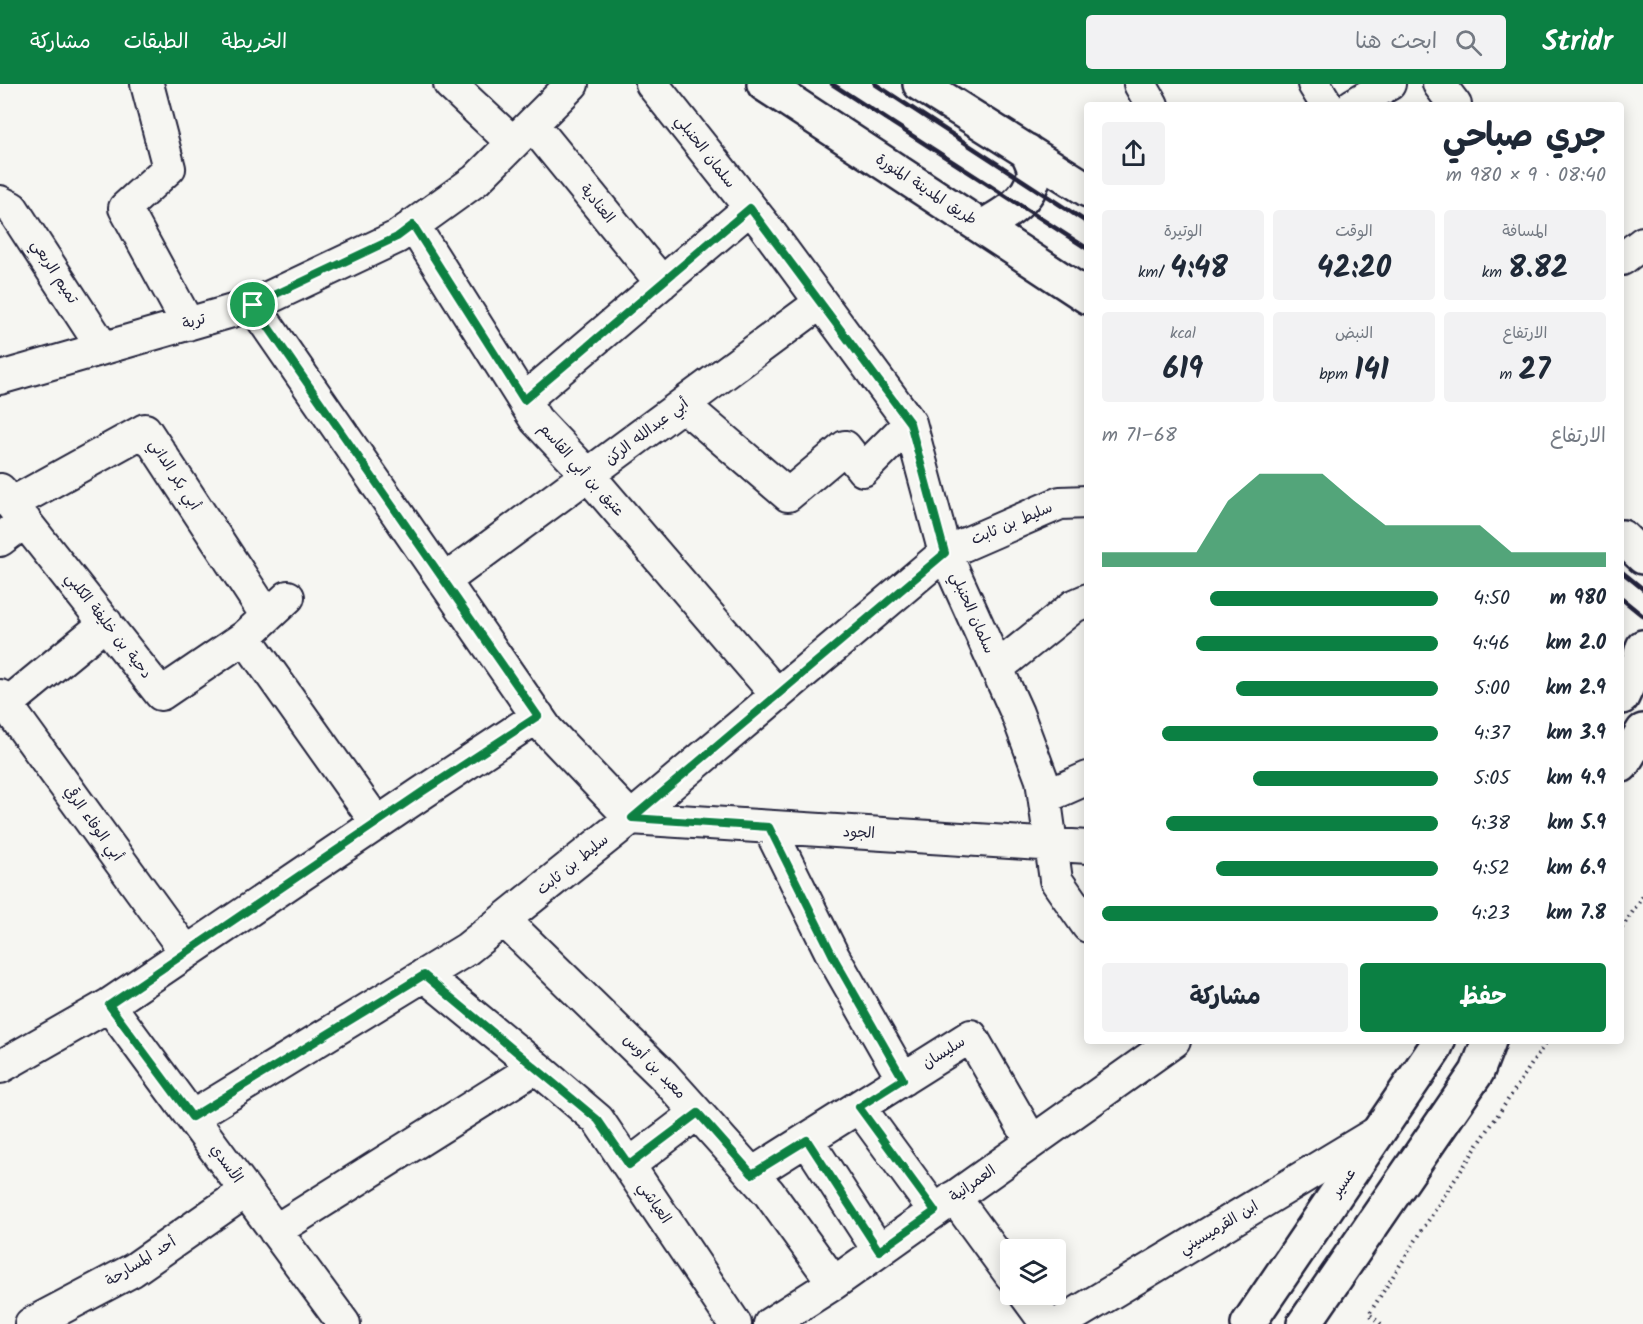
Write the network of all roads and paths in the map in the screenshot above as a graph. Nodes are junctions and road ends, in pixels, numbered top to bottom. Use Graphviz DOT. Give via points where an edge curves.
graph roads {
  1 [pos="147,84"];
  2 [pos="450,84"];
  3 [pos="572,84"];
  4 [pos="652,84"];
  5 [pos="764,84"];
  6 [pos="920,84"];
  7 [pos="1140,84"];
  8 [pos="1314,84"];
  9 [pos="1389,84"];
  10 [pos="1439,84"];
  11 [pos="1150,102"];
  12 [pos="1325,102"];
  13 [pos="1358,102"];
  14 [pos="1453,102"];
  15 [pos="522,133"];
  16 [pos="1027,151"];
  17 [pos="1084,187"];
  18 [pos="0,202"];
  19 [pos="750,208"];
  20 [pos="413,225"];
  21 [pos="982,227"];
  22 [pos="1643,243"];
  23 [pos="1624,257"];
  24 [pos="662,283"];
  25 [pos="1084,294"];
  26 [pos="820,303"];
  27 [pos="253,305"];
  28 [pos="188,324"];
  29 [pos="103,348"];
  30 [pos="0,378"];
  31 [pos="524,400"];
  32 [pos="684,405"];
  33 [pos="910,423"];
  34 [pos="588,475"];
  35 [pos="1084,502"];
  36 [pos="12,505"];
  37 [pos="1624,539"];
  38 [pos="0,540"];
  39 [pos="945,553"];
  40 [pos="1643,556"];
  41 [pos="444,581"];
  42 [pos="1084,602"];
  43 [pos="278,607"];
  44 [pos="105,623"];
  45 [pos="245,637"];
  46 [pos="1637,655"];
  47 [pos="997,669"];
  48 [pos="1624,692"];
  49 [pos="777,695"];
  50 [pos="3,701"];
  51 [pos="538,716"];
  52 [pos="1643,731"];
  53 [pos="1624,762"];
  54 [pos="1084,780"];
  55 [pos="1045,797"];
  56 [pos="632,818"];
  57 [pos="377,823"];
  58 [pos="769,827"];
  59 [pos="1052,844"];
  60 [pos="1084,846"];
  61 [pos="1643,896"];
  62 [pos="504,920"];
  63 [pos="1084,920"];
  64 [pos="1624,925"];
  65 [pos="186,952"];
  66 [pos="424,975"];
  67 [pos="109,1005"];
  68 [pos="1167,1044"];
  69 [pos="1437,1044"];
  70 [pos="1488,1044"];
  71 [pos="1545,1044"];
  72 [pos="0,1067"];
  73 [pos="536,1067"];
  74 [pos="903,1079"];
  75 [pos="859,1107"];
  76 [pos="698,1113"];
  77 [pos="192,1117"];
  78 [pos="1378,1132"];
  79 [pos="807,1140"];
  80 [pos="1032,1142"];
  81 [pos="629,1165"];
  82 [pos="752,1174"];
  83 [pos="246,1191"];
  84 [pos="945,1204"];
  85 [pos="275,1231"];
  86 [pos="879,1251"];
  87 [pos="1000,1263"];
  88 [pos="834,1283"];
  89 [pos="1033,1305"];
  90 [pos="66,1316"];
  91 [pos="31,1324"];
  92 [pos="344,1324"];
  93 [pos="735,1324"];
  94 [pos="770,1324"];
  95 [pos="1047,1324"];
  96 [pos="1059,1324"];
  97 [pos="1248,1324"];
  98 [pos="1304,1324"];
  99 [pos="1381,1324"];
  1 -- 28 [label="street" via="169,168 125,208"];
  2 -- 15 [label="street, العنادية"];
  3 -- 15 [label="street, تربة"];
  4 -- 19 [label="street, سلمان الحنبلي"];
  5 -- 21 [label="main road, طريق المدينة المنورة"];
  6 -- 16 [label="main road"];
  7 -- 11 [label="street"];
  8 -- 12 [label="street"];
  9 -- 13 [label="street"];
  10 -- 14 [label="street"];
  15 -- 20 [label="street, تربة" via="476,180"];
  15 -- 24 [label="street, العنادية"];
  16 -- 17 [label="main road"];
  16 -- 21 [label="main road" via="1034,173 1028,189 1016,204"];
  18 -- 29 [label="street, تميم الربعي" via="12,208"];
  19 -- 24 [label="street"];
  19 -- 26 [label="street, سلمان الحنبلي"];
  20 -- 27 [label="street, تربة" via="397,237"];
  20 -- 31 [label="street, عتيق بن أبي القاسم"];
  21 -- 25 [label="main road, طريق المدينة المنورة"];
  22 -- 23 [label="street"];
  24 -- 31 [label="street"];
  26 -- 32 [label="street, أبي عبدالله الركن"];
  26 -- 33 [label="street, سلمان الحنبلي"];
  27 -- 28 [label="street, تربة"];
  27 -- 41 [label="street"];
  28 -- 29 [label="street, تربة"];
  29 -- 30 [label="street, تربة"];
  31 -- 34 [label="street, عتيق بن أبي القاسم" via="536,420"];
  32 -- 33 [label="street" via="788,495 845,447 863,470"];
  32 -- 34 [label="street, أبي عبدالله الركن"];
  33 -- 39 [label="street, سلمان الحنبلي"];
  34 -- 41 [label="street, أبي عبدالله الركن"];
  34 -- 49 [label="street, عتيق بن أبي القاسم"];
  35 -- 39 [label="street, سليط بن ثابت" via="1060,503"];
  36 -- 38 [label="street"];
  36 -- 43 [label="street, أبي بكر الداني" via="145,430"];
  36 -- 44 [label="street, دحية بن خليفة الكلبي"];
  37 -- 40 [label="main road"];
  39 -- 47 [label="street, سلمان الحنبلي"];
  39 -- 49 [label="street, سليط بن ثابت"];
  41 -- 51 [label="street"];
  42 -- 47 [label="street"];
  43 -- 45 [label="street, دحية بن خليفة الكلبي"];
  44 -- 45 [label="street, دحية بن خليفة الكلبي" via="161,694"];
  44 -- 50 [label="street"];
  45 -- 57 [label="street"];
  46 -- 48 [label="main road"];
  47 -- 55 [label="street, سلمان الحنبلي" via="1021,724"];
  49 -- 56 [label="street, سليط بن ثابت"];
  50 -- 65 [label="street, أبي الوفاء الرقي"];
  51 -- 56 [label="street"];
  51 -- 57 [label="street"];
  52 -- 53 [label="main road"];
  54 -- 55 [label="street"];
  55 -- 59 [label="street, سلمان الحنبلي"];
  56 -- 58 [label="street, الجود"];
  56 -- 62 [label="street, سليط بن ثابت"];
  57 -- 65 [label="street"];
  58 -- 59 [label="street, الجود"];
  58 -- 74 [label="street" via="834,958"];
  59 -- 60 [label="street, الجود"];
  59 -- 63 [label="street, سلمان الحنبلي" via="1056,880"];
  61 -- 64 [label="path"];
  62 -- 66 [label="street, سليط بن ثابت"];
  62 -- 76 [label="street, معبد بن أوس"];
  65 -- 67 [label="street"];
  66 -- 73 [label="street, العياشي"];
  66 -- 77 [label="street, سليط بن ثابت"];
  67 -- 72 [label="street"];
  67 -- 77 [label="street, الأسدي"];
  68 -- 80 [label="street, العمرانية"];
  69 -- 78 [label="main road, عسير"];
  70 -- 98 [label="main road" via="1477,1072"];
  71 -- 99 [label="path" via="1369,1314"];
  73 -- 81 [label="street, العياشي" via="598,1120"];
  73 -- 85 [label="street"];
  74 -- 75 [label="street, سليسان"];
  74 -- 80 [label="street, سليسان" via="971,1036"];
  75 -- 79 [label="street, سليسان"];
  75 -- 84 [label="street"];
  76 -- 81 [label="street"];
  76 -- 82 [label="street, معبد بن أوس"];
  77 -- 83 [label="street, الأسدي"];
  78 -- 96 [label="street, ابن القرميسيني"];
  78 -- 97 [label="main road, عسير"];
  79 -- 82 [label="street, سليسان"];
  79 -- 86 [label="street"];
  80 -- 84 [label="street, العمرانية"];
  81 -- 93 [label="street, العياشي"];
  82 -- 88 [label="street, معبد بن أوس"];
  83 -- 85 [label="street, الأسدي"];
  83 -- 90 [label="street, أحد المسارحة"];
  84 -- 86 [label="street, العمرانية"];
  84 -- 87 [label="street"];
  85 -- 92 [label="street, الأسدي"];
  86 -- 88 [label="street, العمرانية"];
  88 -- 94 [label="street, العمرانية"];
  89 -- 95 [label="street"];
  90 -- 91 [label="street, أحد المسارحة"];
}
